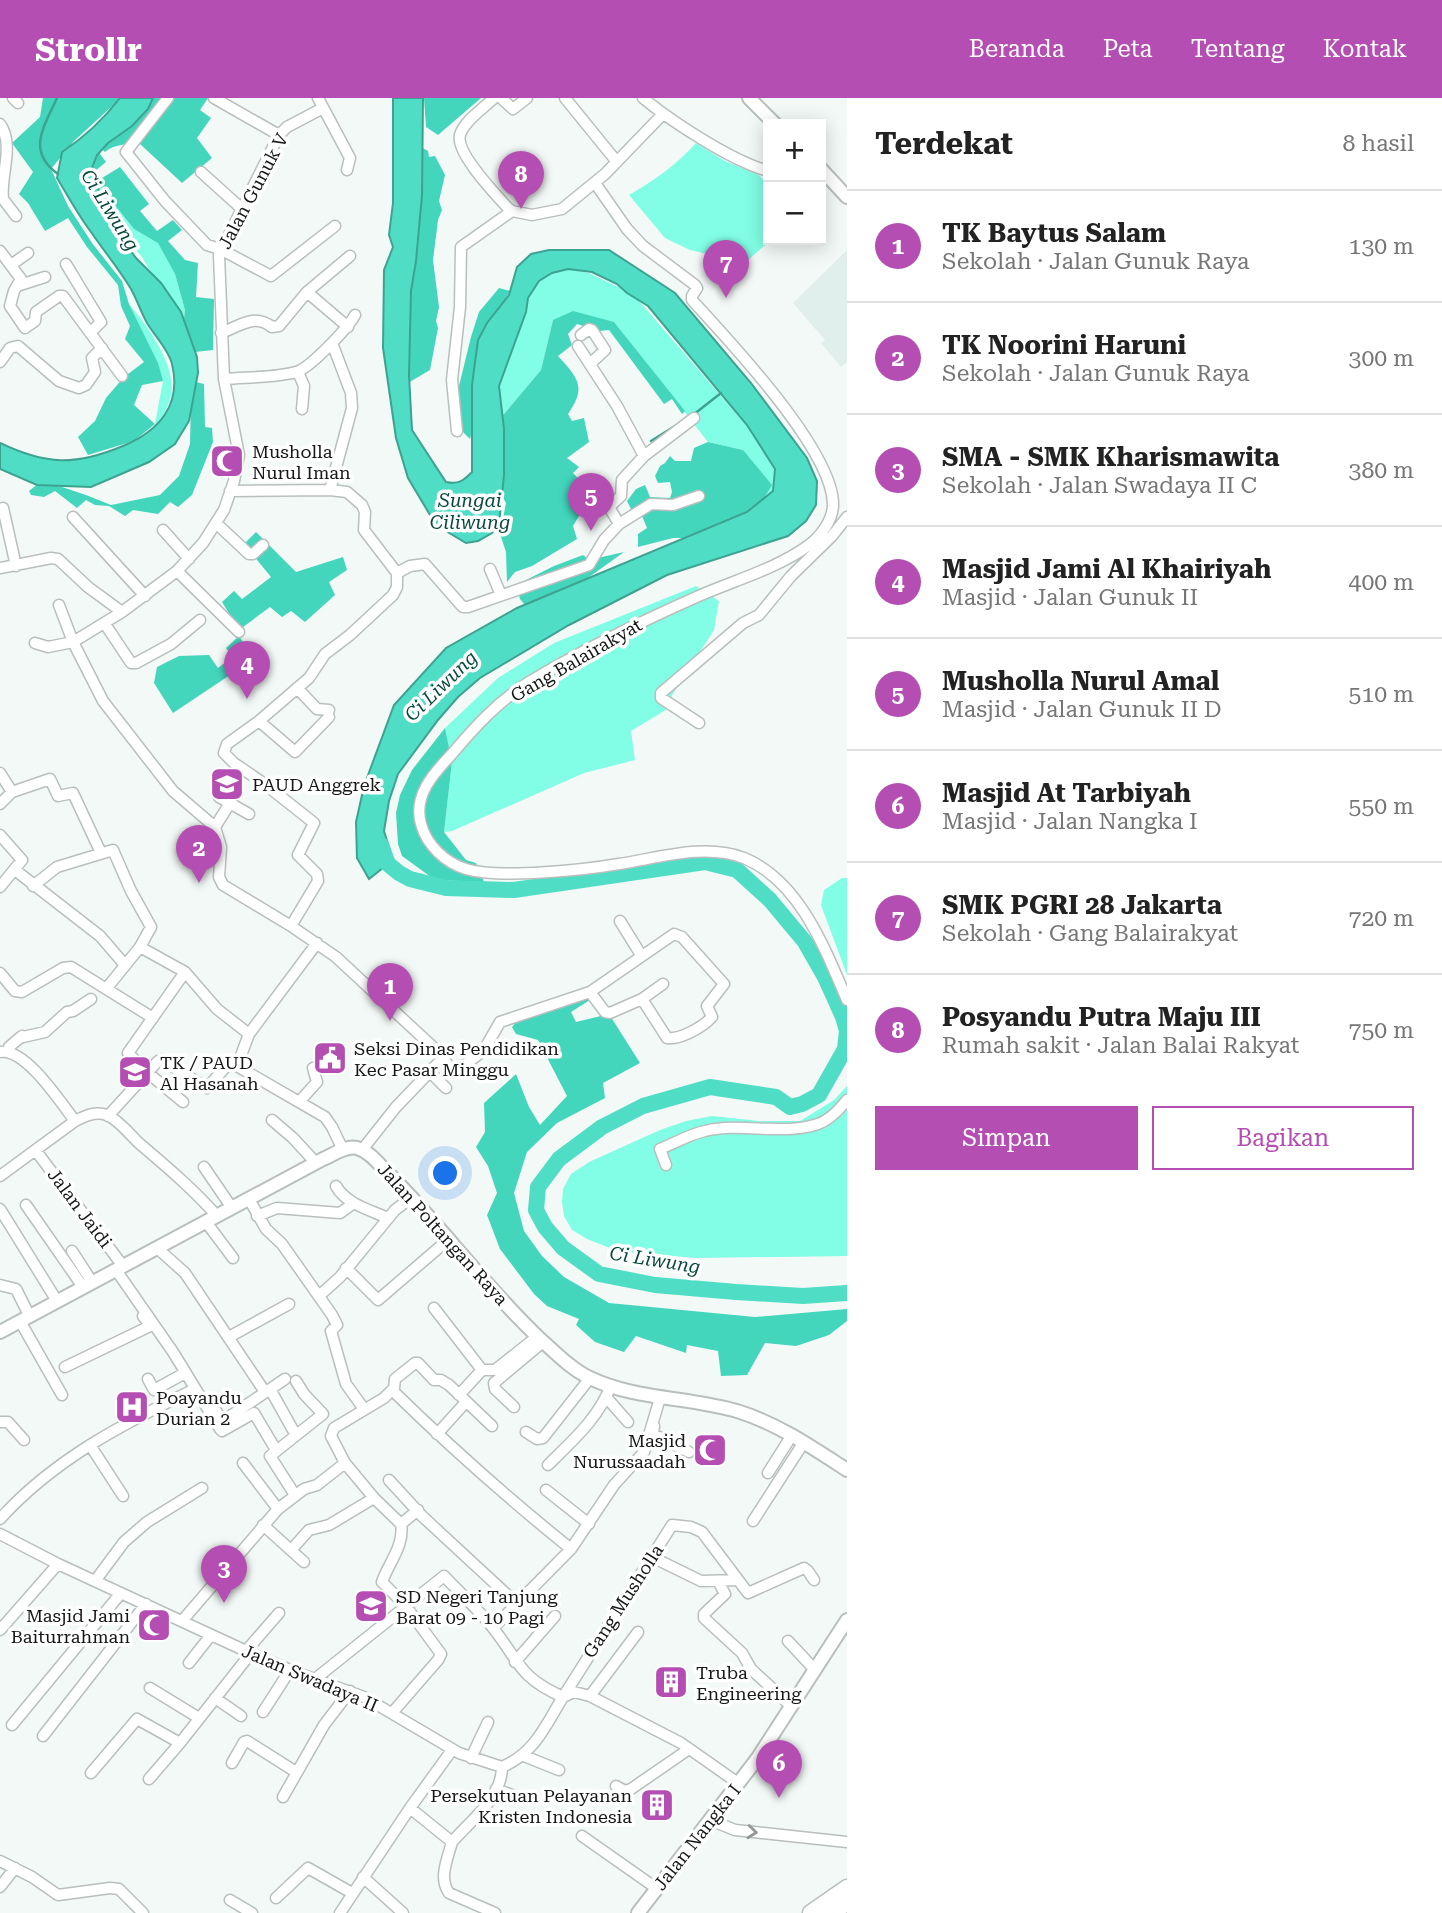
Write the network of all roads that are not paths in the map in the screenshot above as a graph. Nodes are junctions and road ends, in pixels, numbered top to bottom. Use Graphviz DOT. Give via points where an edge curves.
graph roads {
  1 [pos="168,98"];
  2 [pos="214,98"];
  3 [pos="494,98"];
  4 [pos="501,98"];
  5 [pos="527,98"];
  6 [pos="565,98"];
  7 [pos="643,98"];
  8 [pos="753,99"];
  9 [pos="321,103"];
  10 [pos="663,115"];
  11 [pos="771,119"];
  12 [pos="0,124"];
  13 [pos="279,135"];
  14 [pos="617,162"];
  15 [pos="763,169"];
  16 [pos="347,170"];
  17 [pos="201,172"];
  18 [pos="826,174"];
  19 [pos="595,183"];
  20 [pos="847,197"];
  21 [pos="242,209"];
  22 [pos="512,211"];
  23 [pos="16,216"];
  24 [pos="335,226"];
  25 [pos="220,249"];
  26 [pos="0,251"];
  27 [pos="28,253"];
  28 [pos="350,256"];
  29 [pos="66,264"];
  30 [pos="10,265"];
  31 [pos="45,277"];
  32 [pos="79,284"];
  33 [pos="20,285"];
  34 [pos="307,292"];
  35 [pos="14,295"];
  36 [pos="61,296"];
  37 [pos="0,311"];
  38 [pos="355,315"];
  39 [pos="348,327"];
  40 [pos="90,333"];
  41 [pos="221,333"];
  42 [pos="581,335"];
  43 [pos="332,343"];
  44 [pos="578,346"];
  45 [pos="102,348"];
  46 [pos="1,357"];
  47 [pos="591,363"];
  48 [pos="298,372"];
  49 [pos="122,376"];
  50 [pos="224,379"];
  51 [pos="302,409"];
  52 [pos="694,418"];
  53 [pos="457,431"];
  54 [pos="644,456"];
  55 [pos="330,490"];
  56 [pos="230,491"];
  57 [pos="699,496"];
  58 [pos="3,508"];
  59 [pos="74,517"];
  60 [pos="847,517"];
  61 [pos="217,524"];
  62 [pos="619,524"];
  63 [pos="163,530"];
  64 [pos="263,545"];
  65 [pos="189,559"];
  66 [pos="16,566"];
  67 [pos="0,568"];
  68 [pos="490,569"];
  69 [pos="177,571"];
  70 [pos="397,573"];
  71 [pos="501,594"];
  72 [pos="145,596"];
  73 [pos="60,605"];
  74 [pos="122,612"];
  75 [pos="200,620"];
  76 [pos="105,624"];
  77 [pos="239,632"];
  78 [pos="73,642"];
  79 [pos="35,643"];
  80 [pos="297,688"];
  81 [pos="259,722"];
  82 [pos="699,723"];
  83 [pos="0,773"];
  84 [pos="12,792"];
  85 [pos="219,797"];
  86 [pos="230,803"];
  87 [pos="0,804"];
  88 [pos="249,814"];
  89 [pos="215,827"];
  90 [pos="0,835"];
  91 [pos="101,853"];
  92 [pos="15,870"];
  93 [pos="33,886"];
  94 [pos="0,887"];
  95 [pos="620,921"];
  96 [pos="291,926"];
  97 [pos="317,943"];
  98 [pos="140,947"];
  99 [pos="641,955"];
  100 [pos="125,965"];
  101 [pos="185,972"];
  102 [pos="0,973"];
  103 [pos="663,984"];
  104 [pos="106,989"];
  105 [pos="590,992"];
  106 [pos="90,999"];
  107 [pos="642,999"];
  108 [pos="847,1000"];
  109 [pos="153,1018"];
  110 [pos="249,1034"];
  111 [pos="5,1053"];
  112 [pos="443,1058"];
  113 [pos="233,1064"];
  114 [pos="313,1068"];
  115 [pos="429,1071"];
  116 [pos="148,1073"];
  117 [pos="446,1088"];
  118 [pos="847,1100"];
  119 [pos="183,1102"];
  120 [pos="299,1102"];
  121 [pos="108,1116"];
  122 [pos="272,1120"];
  123 [pos="75,1121"];
  124 [pos="343,1150"];
  125 [pos="362,1150"];
  126 [pos="36,1151"];
  127 [pos="316,1163"];
  128 [pos="666,1165"];
  129 [pos="204,1167"];
  130 [pos="0,1176"];
  131 [pos="335,1186"];
  132 [pos="412,1197"];
  133 [pos="249,1199"];
  134 [pos="354,1203"];
  135 [pos="26,1205"];
  136 [pos="232,1208"];
  137 [pos="0,1209"];
  138 [pos="257,1216"];
  139 [pos="388,1218"];
  140 [pos="212,1219"];
  141 [pos="449,1238"];
  142 [pos="157,1248"];
  143 [pos="72,1251"];
  144 [pos="233,1258"];
  145 [pos="346,1268"];
  146 [pos="117,1269"];
  147 [pos="0,1285"];
  148 [pos="88,1285"];
  149 [pos="319,1296"];
  150 [pos="57,1301"];
  151 [pos="289,1304"];
  152 [pos="434,1308"];
  153 [pos="25,1318"];
  154 [pos="0,1332"];
  155 [pos="229,1337"];
  156 [pos="540,1339"];
  157 [pos="65,1367"];
  158 [pos="482,1370"];
  159 [pos="186,1373"];
  160 [pos="590,1378"];
  161 [pos="148,1379"];
  162 [pos="285,1379"];
  163 [pos="296,1381"];
  164 [pos="199,1390"];
  165 [pos="392,1390"];
  166 [pos="268,1391"];
  167 [pos="609,1391"];
  168 [pos="62,1395"];
  169 [pos="463,1398"];
  170 [pos="662,1398"];
  171 [pos="514,1407"];
  172 [pos="364,1409"];
  173 [pos="0,1422"];
  174 [pos="628,1422"];
  175 [pos="492,1426"];
  176 [pos="293,1430"];
  177 [pos="526,1432"];
  178 [pos="437,1434"];
  179 [pos="792,1435"];
  180 [pos="24,1440"];
  181 [pos="804,1442"];
  182 [pos="90,1445"];
  183 [pos="275,1450"];
  184 [pos="689,1452"];
  185 [pos="243,1463"];
  186 [pos="345,1463"];
  187 [pos="548,1465"];
  188 [pos="847,1469"];
  189 [pos="768,1473"];
  190 [pos="389,1480"];
  191 [pos="202,1488"];
  192 [pos="546,1490"];
  193 [pos="295,1495"];
  194 [pos="123,1496"];
  195 [pos="374,1498"];
  196 [pos="278,1509"];
  197 [pos="418,1510"];
  198 [pos="0,1519"];
  199 [pos="753,1521"];
  200 [pos="401,1524"];
  201 [pos="589,1524"];
  202 [pos="263,1525"];
  203 [pos="0,1534"];
  204 [pos="292,1549"];
  205 [pos="571,1549"];
  206 [pos="652,1557"];
  207 [pos="304,1562"];
  208 [pos="58,1564"];
  209 [pos="738,1580"];
  210 [pos="814,1580"];
  211 [pos="95,1581"];
  212 [pos="718,1581"];
  213 [pos="121,1593"];
  214 [pos="516,1603"];
  215 [pos="146,1604"];
  216 [pos="405,1605"];
  217 [pos="279,1613"];
  218 [pos="555,1616"];
  219 [pos="847,1620"];
  220 [pos="182,1621"];
  221 [pos="493,1628"];
  222 [pos="0,1630"];
  223 [pos="638,1632"];
  224 [pos="211,1635"];
  225 [pos="788,1641"];
  226 [pos="248,1652"];
  227 [pos="515,1662"];
  228 [pos="189,1663"];
  229 [pos="290,1670"];
  230 [pos="815,1671"];
  231 [pos="315,1679"];
  232 [pos="150,1688"];
  233 [pos="350,1692"];
  234 [pos="590,1696"];
  235 [pos="562,1697"];
  236 [pos="215,1698"];
  237 [pos="791,1706"];
  238 [pos="264,1712"];
  239 [pos="392,1713"];
  240 [pos="241,1716"];
  241 [pos="199,1718"];
  242 [pos="488,1722"];
  243 [pos="12,1725"];
  244 [pos="43,1736"];
  245 [pos="180,1744"];
  246 [pos="689,1749"];
  247 [pos="452,1750"];
  248 [pos="524,1756"];
  249 [pos="471,1758"];
  250 [pos="232,1763"];
  251 [pos="502,1767"];
  252 [pos="559,1770"];
  253 [pos="296,1772"];
  254 [pos="91,1773"];
  255 [pos="149,1779"];
  256 [pos="738,1783"];
  257 [pos="616,1786"];
  258 [pos="496,1789"];
  259 [pos="283,1797"];
  260 [pos="517,1797"];
  261 [pos="410,1808"];
  262 [pos="710,1820"];
  263 [pos="582,1836"];
  264 [pos="452,1842"];
  265 [pos="847,1842"];
  266 [pos="0,1861"];
  267 [pos="15,1868"];
  268 [pos="363,1877"];
  269 [pos="0,1887"];
  270 [pos="656,1888"];
  271 [pos="847,1888"];
  272 [pos="352,1894"];
  273 [pos="276,1898"];
  274 [pos="230,1900"];
  275 [pos="847,1901"];
  276 [pos="143,1913"];
  277 [pos="251,1913"];
  278 [pos="340,1913"];
  279 [pos="403,1913"];
  280 [pos="495,1913"];
  281 [pos="638,1913"];
  282 [pos="811,1913"];
  283 [pos="830,1913"];
  1 -- 25 [label="street" via="126,149 127,155 201,240"];
  2 -- 13 [label="street"];
  3 -- 22 [label="street" via="462,132 460,143"];
  4 -- 5 [label="street" via="513,109"];
  6 -- 14 [label="street"];
  7 -- 10 [label="street"];
  8 -- 11 [label="street"];
  9 -- 13 [label="street, Jalan Gunuk V"];
  9 -- 16 [label="street" via="350,159"];
  10 -- 14 [label="street"];
  10 -- 15 [label="street"];
  12 -- 23 [label="street" via="6,168 3,199"];
  13 -- 21 [label="street, Jalan Gunuk V"];
  14 -- 19 [label="street"];
  17 -- 21 [label="street"];
  18 -- 20 [label="street"];
  19 -- 22 [label="street" via="562,209 532,215"];
  19 -- 108 [label="street, Gang Balairakyat" via="643,246 695,285 692,300 794,421 821,464 832,511 817,538 786,559 634,625 514,692 435,772 421,797 421,824 445,859 464,869 485,872 570,869 697,852 744,858 777,880 806,914"];
  21 -- 25 [label="street, Jalan Gunuk V"];
  22 -- 53 [label="street" via="461,247 452,380"];
  24 -- 25 [label="street" via="271,276"];
  25 -- 41 [label="street, Jalan Gunuk V"];
  26 -- 30 [label="street"];
  27 -- 30 [label="street"];
  28 -- 34 [label="street"];
  29 -- 32 [label="street"];
  30 -- 33 [label="street" via="21,279"];
  31 -- 33 [label="street"];
  32 -- 36 [label="street"];
  32 -- 40 [label="street" via="101,323"];
  33 -- 35 [label="street"];
  34 -- 39 [label="street"];
  34 -- 41 [label="street" via="279,326 255,320"];
  35 -- 36 [label="street" via="11,309 27,328 35,321 36,312"];
  35 -- 37 [label="street"];
  36 -- 40 [label="street"];
  38 -- 39 [label="street"];
  39 -- 43 [label="street"];
  40 -- 45 [label="street"];
  41 -- 50 [label="street, Jalan Gunuk V"];
  42 -- 47 [label="street" via="592,330 605,350"];
  43 -- 48 [label="street"];
  43 -- 55 [label="street" via="352,408"];
  44 -- 47 [label="street"];
  45 -- 46 [label="street" via="92,358 95,372 86,385 76,388 52,376 18,346 13,345"];
  45 -- 49 [label="street"];
  47 -- 54 [label="street"];
  48 -- 50 [label="street"];
  48 -- 51 [label="street" via="304,386"];
  50 -- 56 [label="street, Jalan Gunuk V" via="239,455"];
  52 -- 54 [label="street"];
  54 -- 62 [label="street" via="622,480 621,496 609,507"];
  55 -- 56 [label="street"];
  55 -- 70 [label="street" via="347,492 362,505 364,530"];
  56 -- 61 [label="street, Jalan Gunuk V"];
  57 -- 62 [label="street" via="673,505 652,503"];
  58 -- 66 [label="street"];
  59 -- 72 [label="street"];
  60 -- 82 [label="street" via="757,617 743,623 661,693 661,698"];
  61 -- 64 [label="street" via="249,554"];
  61 -- 65 [label="street, Jalan Gunuk V"];
  62 -- 71 [label="street" via="589,565"];
  63 -- 65 [label="street"];
  65 -- 69 [label="street, Jalan Gunuk V"];
  66 -- 67 [label="street"];
  66 -- 74 [label="street" via="58,559"];
  68 -- 71 [label="street"];
  69 -- 72 [label="street, Jalan Gunuk V"];
  69 -- 77 [label="street"];
  70 -- 71 [label="street" via="425,564 463,607"];
  70 -- 80 [label="street" via="393,595 325,654"];
  72 -- 74 [label="street, Jalan Gunuk V"];
  73 -- 78 [label="street"];
  74 -- 76 [label="street, Jalan Gunuk V"];
  75 -- 76 [label="street" via="171,644 136,663 131,663"];
  76 -- 78 [label="street, Jalan Gunuk V"];
  78 -- 79 [label="street" via="48,647"];
  78 -- 89 [label="street" via="114,716 173,792"];
  80 -- 81 [label="street"];
  80 -- 81 [label="street" via="317,709 329,713 295,752"];
  81 -- 96 [label="street" via="224,751 233,763 313,821 298,855 318,880"];
  83 -- 84 [label="street"];
  84 -- 87 [label="street"];
  84 -- 91 [label="street" via="50,779 58,796 74,795"];
  85 -- 86 [label="street"];
  86 -- 88 [label="street"];
  86 -- 89 [label="street"];
  89 -- 96 [label="street" via="223,885"];
  90 -- 92 [label="street" via="22,857"];
  91 -- 93 [label="street" via="57,867"];
  91 -- 98 [label="street" via="114,852 148,921 151,930"];
  92 -- 93 [label="street"];
  92 -- 94 [label="street"];
  93 -- 100 [label="street" via="100,936"];
  95 -- 99 [label="street"];
  96 -- 97 [label="street"];
  97 -- 110 [label="street"];
  97 -- 112 [label="street"];
  98 -- 100 [label="street"];
  98 -- 101 [label="street"];
  99 -- 105 [label="street"];
  99 -- 107 [label="street" via="678,935 724,984 707,1006 712,1017 673,1039 667,1038"];
  100 -- 104 [label="street"];
  101 -- 109 [label="street"];
  101 -- 110 [label="street" via="217,1009"];
  102 -- 104 [label="street" via="15,991 23,992 71,967"];
  103 -- 107 [label="street"];
  104 -- 109 [label="street"];
  105 -- 107 [label="street" via="608,1013"];
  105 -- 112 [label="street" via="500,1022 486,1048 457,1071"];
  106 -- 111 [label="street" via="46,1032 22,1035"];
  109 -- 116 [label="street" via="128,1053"];
  110 -- 113 [label="street"];
  111 -- 123 [label="street" via="36,1072"];
  112 -- 115 [label="street"];
  113 -- 116 [label="street" via="208,1088 162,1060"];
  113 -- 120 [label="street"];
  114 -- 120 [label="street" via="317,1082"];
  115 -- 117 [label="street"];
  115 -- 125 [label="street"];
  116 -- 119 [label="street"];
  116 -- 121 [label="street"];
  118 -- 128 [label="street" via="834,1115 796,1129 701,1132 660,1149"];
  120 -- 124 [label="street" via="329,1121"];
  121 -- 123 [label="street" via="92,1114"];
  121 -- 140 [label="street" via="188,1184"];
  122 -- 127 [label="street"];
  123 -- 126 [label="street"];
  124 -- 125 [label="street, Jalan Poltangan Raya"];
  124 -- 127 [label="street, Jalan Poltangan Raya"];
  125 -- 132 [label="street, Jalan Poltangan Raya"];
  126 -- 130 [label="street"];
  126 -- 146 [label="street, Jalan Jaidi"];
  127 -- 133 [label="street, Jalan Poltangan Raya"];
  129 -- 136 [label="street"];
  131 -- 134 [label="street"];
  132 -- 139 [label="street"];
  132 -- 141 [label="street, Jalan Poltangan Raya"];
  133 -- 136 [label="street, Jalan Poltangan Raya"];
  133 -- 138 [label="street"];
  134 -- 138 [label="street" via="340,1213 277,1208"];
  134 -- 139 [label="street"];
  135 -- 148 [label="street"];
  136 -- 140 [label="street, Jalan Poltangan Raya"];
  137 -- 150 [label="street"];
  138 -- 149 [label="street"];
  139 -- 145 [label="street"];
  140 -- 142 [label="street, Jalan Poltangan Raya"];
  140 -- 144 [label="street"];
  141 -- 145 [label="street" via="378,1300"];
  141 -- 156 [label="street, Jalan Poltangan Raya"];
  142 -- 146 [label="street, Jalan Poltangan Raya"];
  142 -- 155 [label="street" via="185,1273"];
  143 -- 148 [label="street"];
  145 -- 149 [label="street"];
  146 -- 148 [label="street, Jalan Poltangan Raya"];
  146 -- 157 [label="street" via="148,1327"];
  146 -- 159 [label="street"];
  147 -- 153 [label="street" via="16,1289"];
  148 -- 150 [label="street, Jalan Poltangan Raya"];
  149 -- 172 [label="street" via="337,1325 331,1331 346,1384"];
  150 -- 153 [label="street, Jalan Poltangan Raya"];
  151 -- 155 [label="street"];
  152 -- 158 [label="street"];
  153 -- 154 [label="street, Jalan Poltangan Raya"];
  153 -- 168 [label="street"];
  155 -- 166 [label="street"];
  156 -- 158 [label="street" via="495,1370"];
  156 -- 160 [label="street, Jalan Poltangan Raya"];
  156 -- 171 [label="street" via="494,1383"];
  158 -- 169 [label="street"];
  159 -- 161 [label="street" via="155,1390"];
  159 -- 164 [label="street"];
  160 -- 167 [label="street, Jalan Poltangan Raya"];
  160 -- 177 [label="street" via="543,1438"];
  162 -- 166 [label="street"];
  163 -- 183 [label="street" via="323,1414"];
  164 -- 166 [label="street" via="223,1421"];
  164 -- 182 [label="street"];
  164 -- 183 [label="street" via="222,1430 255,1413"];
  165 -- 169 [label="street" via="396,1380 418,1363 434,1380 441,1380"];
  165 -- 172 [label="street"];
  165 -- 178 [label="street"];
  166 -- 176 [label="street"];
  167 -- 170 [label="street, Jalan Poltangan Raya"];
  167 -- 174 [label="street"];
  167 -- 187 [label="street" via="590,1422"];
  169 -- 175 [label="street"];
  169 -- 178 [label="street"];
  170 -- 179 [label="street, Jalan Poltangan Raya" via="732,1410"];
  170 -- 184 [label="street" via="653,1434"];
  170 -- 201 [label="street" via="643,1452"];
  172 -- 186 [label="street" via="331,1433"];
  173 -- 180 [label="street" via="8,1422"];
  178 -- 205 [label="street"];
  179 -- 181 [label="street, Jalan Poltangan Raya"];
  179 -- 189 [label="street"];
  181 -- 188 [label="street, Jalan Poltangan Raya"];
  181 -- 199 [label="street"];
  182 -- 194 [label="street"];
  182 -- 198 [label="street" via="31,1488"];
  183 -- 193 [label="street" via="269,1458"];
  185 -- 196 [label="street"];
  186 -- 193 [label="street"];
  186 -- 195 [label="street"];
  190 -- 197 [label="street"];
  191 -- 211 [label="street" via="147,1522 124,1542"];
  192 -- 201 [label="street"];
  193 -- 196 [label="street"];
  195 -- 200 [label="street"];
  195 -- 204 [label="street" via="329,1525 309,1530"];
  196 -- 202 [label="street"];
  197 -- 200 [label="street"];
  197 -- 214 [label="street"];
  200 -- 216 [label="street" via="395,1558 382,1581"];
  201 -- 205 [label="street"];
  202 -- 204 [label="street"];
  202 -- 220 [label="street"];
  203 -- 208 [label="street, Jalan Swadaya II"];
  204 -- 207 [label="street"];
  205 -- 214 [label="street"];
  206 -- 209 [label="street, Gang Musholla" via="672,1525 691,1527 702,1532"];
  206 -- 212 [label="street" via="696,1579"];
  206 -- 235 [label="street, Gang Musholla"];
  208 -- 211 [label="street, Jalan Swadaya II"];
  208 -- 222 [label="street"];
  209 -- 210 [label="street, Gang Musholla" via="750,1593 804,1568"];
  209 -- 212 [label="street"];
  211 -- 213 [label="street, Jalan Swadaya II"];
  212 -- 237 [label="street" via="725,1594 704,1618"];
  213 -- 215 [label="street, Jalan Swadaya II"];
  213 -- 243 [label="street"];
  214 -- 221 [label="street"];
  215 -- 220 [label="street, Jalan Swadaya II"];
  215 -- 244 [label="street"];
  216 -- 221 [label="street" via="442,1576"];
  216 -- 231 [label="street"];
  216 -- 239 [label="street" via="441,1654"];
  217 -- 226 [label="street"];
  218 -- 227 [label="street"];
  219 -- 230 [label="street, Jalan Nangka I"];
  220 -- 224 [label="street, Jalan Swadaya II"];
  221 -- 227 [label="street"];
  223 -- 234 [label="street"];
  224 -- 226 [label="street, Jalan Swadaya II"];
  224 -- 228 [label="street"];
  225 -- 230 [label="street"];
  226 -- 229 [label="street, Jalan Swadaya II"];
  226 -- 236 [label="street"];
  227 -- 235 [label="street" via="538,1685"];
  229 -- 231 [label="street, Jalan Swadaya II"];
  229 -- 238 [label="street"];
  230 -- 237 [label="street, Jalan Nangka I"];
  231 -- 233 [label="street, Jalan Swadaya II"];
  232 -- 241 [label="street"];
  233 -- 239 [label="street, Jalan Swadaya II"];
  233 -- 253 [label="street"];
  234 -- 235 [label="street" via="574,1692"];
  234 -- 246 [label="street"];
  235 -- 248 [label="street"];
  236 -- 240 [label="street"];
  236 -- 241 [label="street"];
  237 -- 256 [label="street, Jalan Nangka I"];
  239 -- 247 [label="street, Jalan Swadaya II"];
  241 -- 245 [label="street"];
  242 -- 249 [label="street"];
  245 -- 254 [label="street" via="136,1719"];
  245 -- 255 [label="street"];
  246 -- 256 [label="street"];
  246 -- 257 [label="street" via="631,1789"];
  247 -- 249 [label="street, Jalan Swadaya II"];
  247 -- 261 [label="street"];
  248 -- 251 [label="street"];
  248 -- 252 [label="street"];
  249 -- 251 [label="street, Jalan Swadaya II"];
  250 -- 253 [label="street" via="247,1741"];
  251 -- 258 [label="street"];
  253 -- 259 [label="street"];
  256 -- 262 [label="street, Jalan Nangka I"];
  258 -- 260 [label="street"];
  258 -- 264 [label="street"];
  261 -- 264 [label="street"];
  261 -- 268 [label="street"];
  262 -- 265 [label="street, one-way" via="735,1830"];
  262 -- 270 [label="street, Jalan Nangka I"];
  263 -- 270 [label="street"];
  264 -- 280 [label="street" via="444,1870 446,1889"];
  266 -- 267 [label="street"];
  267 -- 269 [label="street"];
  267 -- 276 [label="street" via="58,1895 119,1889"];
  268 -- 272 [label="street"];
  268 -- 279 [label="street"];
  270 -- 281 [label="street, Jalan Nangka I"];
  271 -- 282 [label="highway"];
  272 -- 273 [label="street" via="307,1868"];
  272 -- 278 [label="street"];
  274 -- 277 [label="street"];
  275 -- 283 [label="highway"];
}
